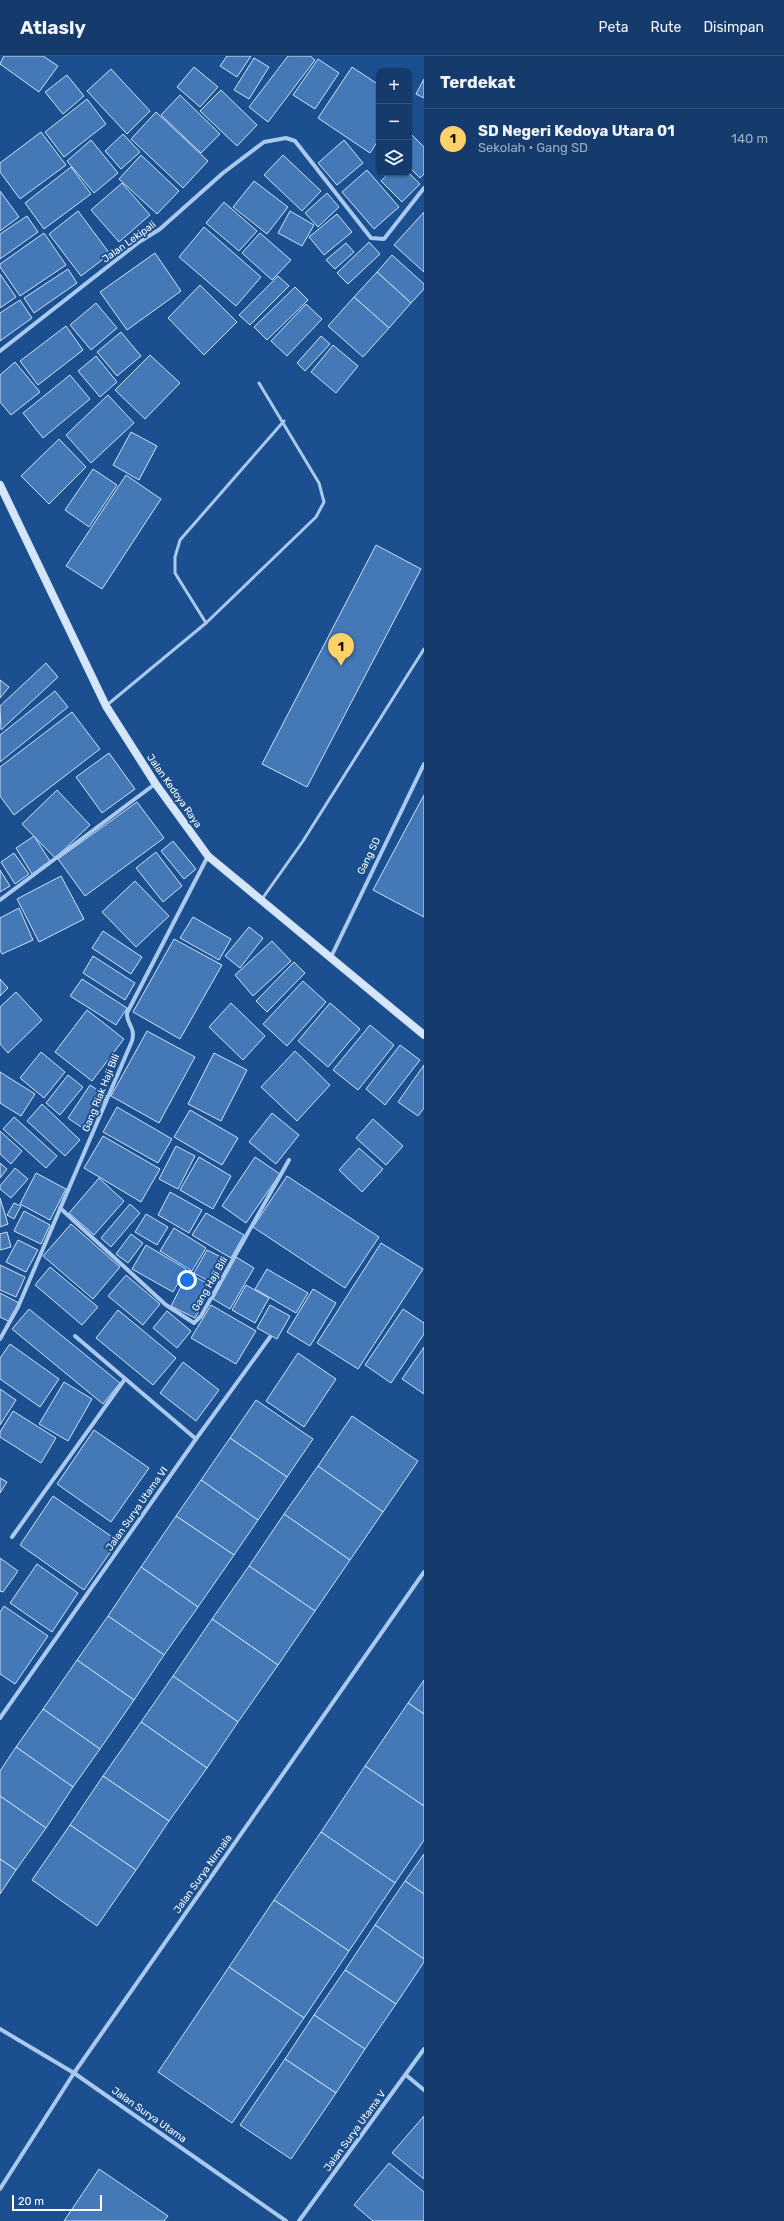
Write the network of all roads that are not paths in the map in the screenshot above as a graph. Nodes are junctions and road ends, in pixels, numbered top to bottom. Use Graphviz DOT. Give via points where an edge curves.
graph roads {
  1 [pos="424,188"];
  2 [pos="0,351"];
  3 [pos="259,383"];
  4 [pos="284,421"];
  5 [pos="0,485"];
  6 [pos="206,623"];
  7 [pos="424,649"];
  8 [pos="106,706"];
  9 [pos="424,764"];
  10 [pos="155,783"];
  11 [pos="208,856"];
  12 [pos="0,900"];
  13 [pos="261,900"];
  14 [pos="331,957"];
  15 [pos="424,1035"];
  16 [pos="289,1160"];
  17 [pos="60,1208"];
  18 [pos="75,1336"];
  19 [pos="270,1337"];
  20 [pos="0,1339"];
  21 [pos="125,1379"];
  22 [pos="196,1439"];
  23 [pos="12,1537"];
  24 [pos="424,1572"];
  25 [pos="0,1718"];
  26 [pos="0,2029"];
  27 [pos="424,2049"];
  28 [pos="74,2073"];
  29 [pos="406,2075"];
  30 [pos="424,2090"];
  31 [pos="0,2189"];
  32 [pos="286,2221"];
  33 [pos="299,2221"];
  1 -- 2 [label="street, Jalan Lekipali" via="384,238 372,238 295,141 286,138 264,142 223,173 160,229 139,242"];
  3 -- 4 [label="lane"];
  4 -- 6 [label="lane" via="180,540 175,557 175,573"];
  4 -- 6 [label="lane" via="319,483 324,502 316,517"];
  5 -- 8 [label="street, Jalan Kedoya Raya"];
  6 -- 8 [label="lane"];
  7 -- 13 [label="lane" via="303,841"];
  8 -- 10 [label="street, Jalan Kedoya Raya"];
  9 -- 14 [label="street, Gang SD"];
  10 -- 11 [label="street, Jalan Kedoya Raya"];
  10 -- 12 [label="street"];
  11 -- 13 [label="street, Jalan Kedoya Raya"];
  11 -- 17 [label="street, Gang Riak Haji Bili" via="127,1012 134,1031 132,1041"];
  13 -- 14 [label="street, Jalan Kedoya Raya"];
  14 -- 15 [label="street, Jalan Kedoya Raya"];
  16 -- 17 [label="street, Gang Haji Bili" via="201,1316 194,1323 166,1305"];
  17 -- 20 [label="street, Gang Riak Haji Bili" via="18,1307"];
  18 -- 21 [label="street"];
  19 -- 22 [label="street, Jalan Surya Utama VI"];
  21 -- 22 [label="street"];
  21 -- 23 [label="street"];
  22 -- 25 [label="street, Jalan Surya Utama VI"];
  24 -- 28 [label="street, Jalan Surya Nirmala"];
  26 -- 28 [label="street, Jalan Surya Utama"];
  27 -- 29 [label="street, Jalan Surya Utama V"];
  28 -- 31 [label="street, Jalan Surya Nirmala"];
  28 -- 32 [label="street, Jalan Surya Utama"];
  29 -- 30 [label="street"];
  29 -- 33 [label="street, Jalan Surya Utama V"];
}
